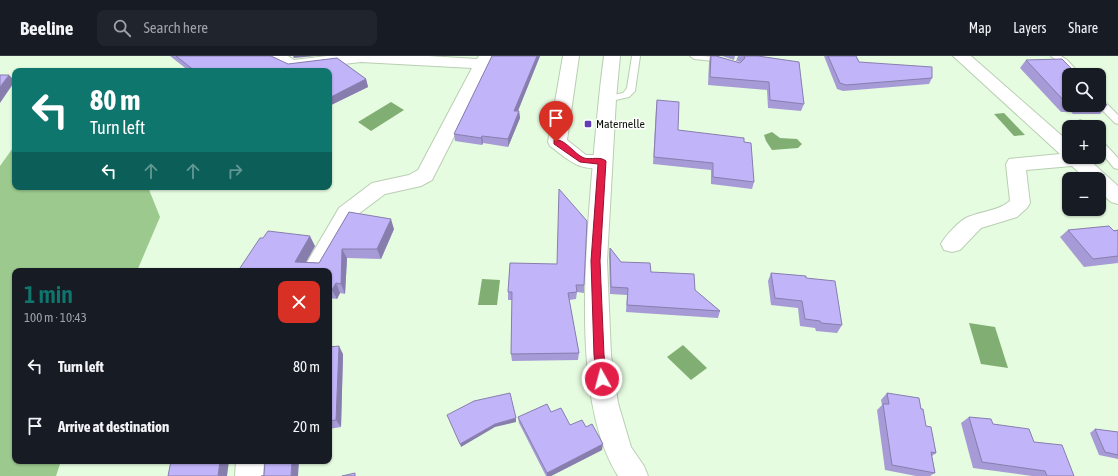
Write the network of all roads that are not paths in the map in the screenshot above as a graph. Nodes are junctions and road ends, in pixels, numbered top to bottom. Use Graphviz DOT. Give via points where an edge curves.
graph roads {
  1 [pos="277,56"];
  2 [pos="572,56"];
  3 [pos="612,56"];
  4 [pos="636,56"];
  5 [pos="694,56"];
  6 [pos="961,56"];
  7 [pos="1056,56"];
  8 [pos="484,60"];
  9 [pos="732,64"];
  10 [pos="1070,68"];
  11 [pos="606,99"];
  12 [pos="1106,108"];
  13 [pos="1118,121"];
  14 [pos="1062,146"];
  15 [pos="1106,152"];
  16 [pos="1062,158"];
  17 [pos="602,161"];
  18 [pos="1082,164"];
  19 [pos="1118,165"];
  20 [pos="1090,172"];
  21 [pos="1106,186"];
  22 [pos="1118,197"];
  23 [pos="952,244"];
  24 [pos="315,268"];
  25 [pos="250,464"];
  26 [pos="249,476"];
  27 [pos="634,476"];
  1 -- 8 [label="street" via="291,65 361,57"];
  2 -- 17 [label="street" via="556,142 582,160"];
  3 -- 11 [label="street"];
  4 -- 11 [label="lane" via="632,89 626,95"];
  5 -- 9 [label="lane" via="714,58"];
  6 -- 14 [label="street"];
  7 -- 10 [label="lane"];
  8 -- 24 [label="street" via="425,175 414,181 379,188 346,212"];
  11 -- 17 [label="street"];
  12 -- 13 [label="lane"];
  15 -- 19 [label="lane"];
  16 -- 23 [label="street" via="1016,164 1020,203 1010,212 974,223"];
  17 -- 27 [label="street" via="596,261 599,355 605,403 619,453"];
  18 -- 20 [label="street"];
  21 -- 22 [label="street"];
  25 -- 26 [label="street"];
}
